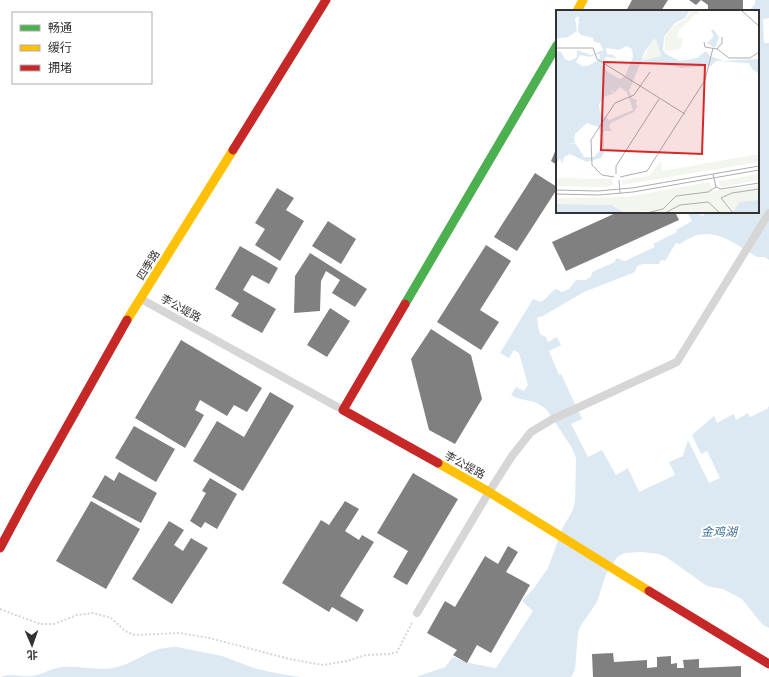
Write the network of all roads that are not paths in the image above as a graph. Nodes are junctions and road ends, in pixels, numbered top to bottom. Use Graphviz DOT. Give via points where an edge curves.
graph roads {
  1 [pos="326,0"];
  2 [pos="583,0"];
  3 [pos="578,10"];
  4 [pos="556,46"];
  5 [pos="769,213"];
  6 [pos="141,299"];
  7 [pos="343,410"];
  8 [pos="489,492"];
  9 [pos="0,548"];
  10 [pos="417,613"];
  11 [pos="769,664"];
  1 -- 6 [label="street, 四季路"];
  2 -- 3 [label="street"];
  4 -- 7 [label="street"];
  5 -- 8 [label="street" via="677,362 551,420 531,432"];
  6 -- 7 [label="street, 李公堤路"];
  6 -- 9 [label="street, 四季路"];
  7 -- 8 [label="street, 李公堤路"];
  8 -- 10 [label="street"];
  8 -- 11 [label="street, 李公堤路"];
}
